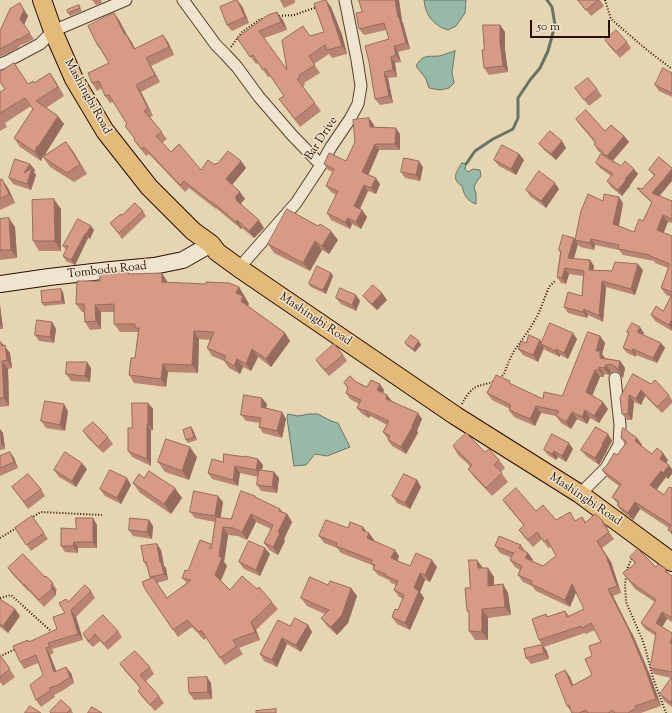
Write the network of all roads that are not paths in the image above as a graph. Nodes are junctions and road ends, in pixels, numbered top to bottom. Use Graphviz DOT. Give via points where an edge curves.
graph roads {
  1 [pos="42,0"];
  2 [pos="126,0"];
  3 [pos="183,0"];
  4 [pos="345,0"];
  5 [pos="52,31"];
  6 [pos="0,64"];
  7 [pos="321,165"];
  8 [pos="211,244"];
  9 [pos="239,268"];
  10 [pos="0,284"];
  11 [pos="615,378"];
  12 [pos="580,494"];
  13 [pos="672,562"];
  1 -- 5 [label="main road, Mashingbi Road"];
  2 -- 5 [label="street"];
  3 -- 7 [label="street" via="259,98"];
  4 -- 7 [label="street, Bar Drive" via="361,86 358,104"];
  5 -- 6 [label="street" via="40,44"];
  5 -- 8 [label="main road, Mashingbi Road" via="74,79 104,131 148,187 193,231"];
  7 -- 9 [label="street, Bar Drive" via="296,203"];
  8 -- 9 [label="main road, Mashingbi Road" via="217,252"];
  8 -- 10 [label="main road, Tombodu Road" via="183,260 154,266"];
  9 -- 12 [label="main road, Mashingbi Road" via="456,416"];
  11 -- 12 [label="street" via="620,425 619,445 606,468"];
  12 -- 13 [label="main road, Mashingbi Road"];
}
